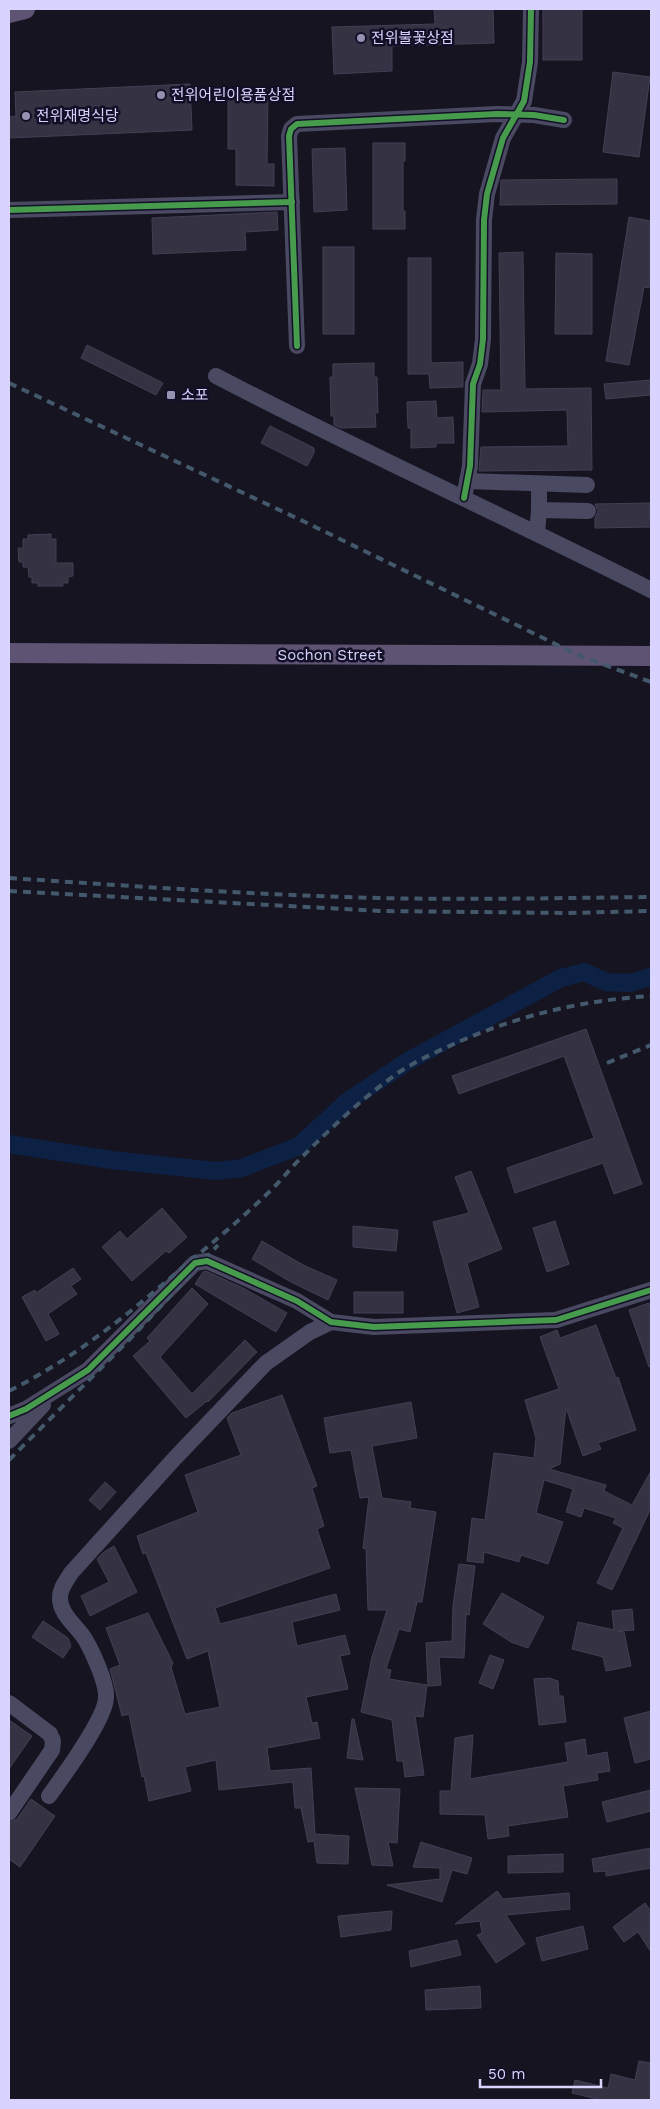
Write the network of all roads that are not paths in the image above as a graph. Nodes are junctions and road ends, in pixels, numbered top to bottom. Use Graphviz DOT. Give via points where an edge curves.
graph roads {
  1 [pos="25,9"];
  2 [pos="531,9"];
  3 [pos="9,13"];
  4 [pos="518,114"];
  5 [pos="564,120"];
  6 [pos="292,202"];
  7 [pos="9,210"];
  8 [pos="297,346"];
  9 [pos="216,376"];
  10 [pos="467,481"];
  11 [pos="539,484"];
  12 [pos="569,485"];
  13 [pos="587,485"];
  14 [pos="464,498"];
  15 [pos="540,510"];
  16 [pos="570,511"];
  17 [pos="588,511"];
  18 [pos="537,532"];
  19 [pos="651,590"];
  20 [pos="9,654"];
  21 [pos="651,656"];
  22 [pos="651,1290"];
  23 [pos="331,1322"];
  24 [pos="60,1388"];
  25 [pos="9,1416"];
  26 [pos="9,1441"];
  27 [pos="9,1703"];
  28 [pos="49,1796"];
  29 [pos="9,1813"];
  1 -- 3 [label="main road"];
  2 -- 4 [label="street" via="528,84"];
  4 -- 5 [label="street"];
  4 -- 6 [label="street" via="297,124 289,136"];
  4 -- 10 [label="street" via="503,138 484,220 483,339 473,384"];
  6 -- 7 [label="street"];
  6 -- 8 [label="street"];
  9 -- 14 [label="street" via="314,427"];
  10 -- 11 [label="street"];
  10 -- 14 [label="street"];
  11 -- 12 [label="street"];
  11 -- 15 [label="street"];
  12 -- 13 [label="street"];
  12 -- 16 [label="street"];
  14 -- 18 [label="street"];
  15 -- 16 [label="street"];
  15 -- 18 [label="street"];
  16 -- 17 [label="street"];
  18 -- 19 [label="street"];
  20 -- 21 [label="main road, Sochon Street"];
  22 -- 23 [label="street" via="556,1320 374,1327"];
  23 -- 24 [label="street" via="297,1301 207,1261 195,1263 88,1370"];
  23 -- 28 [label="street" via="310,1332 266,1363 175,1458 62,1587 62,1608 85,1638 97,1662 106,1696 99,1720"];
  24 -- 25 [label="street"];
  24 -- 26 [label="street"];
  27 -- 29 [label="street" via="50,1734 53,1741 52,1750"];
}
